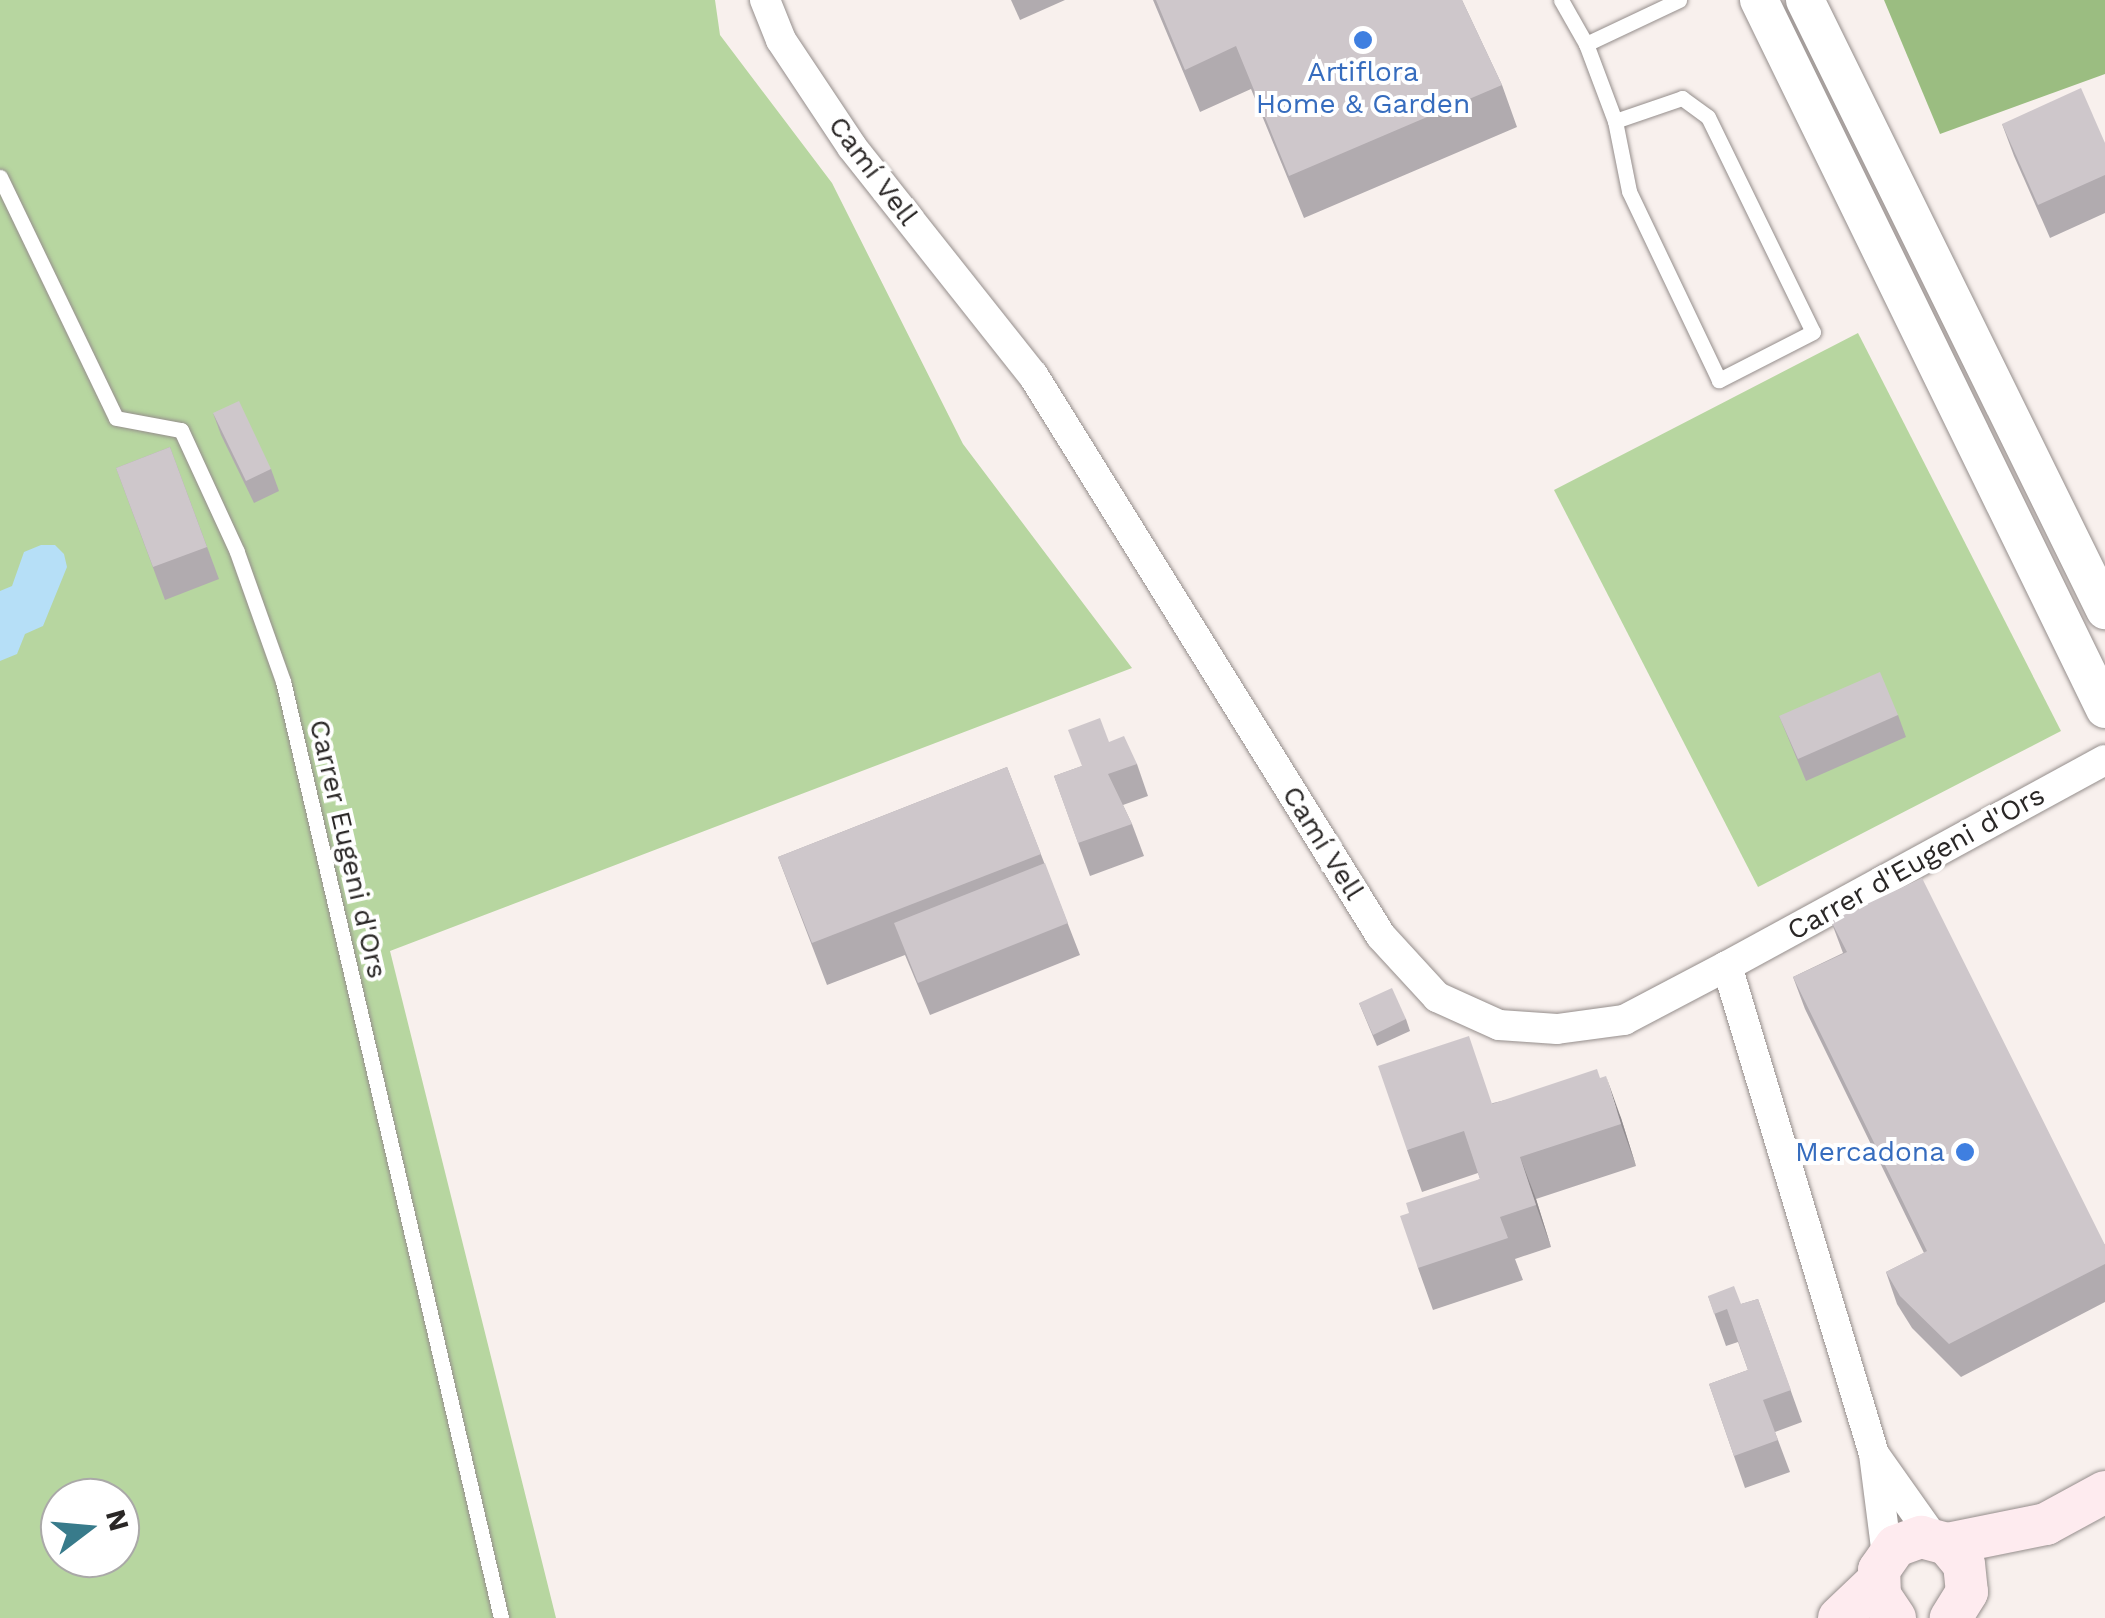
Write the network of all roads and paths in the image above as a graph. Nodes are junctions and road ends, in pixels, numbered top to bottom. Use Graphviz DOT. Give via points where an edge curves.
graph roads {
  1 [pos="765,0"];
  2 [pos="1561,0"];
  3 [pos="1679,0"];
  4 [pos="1759,0"];
  5 [pos="1805,0"];
  6 [pos="1586,44"];
  7 [pos="1615,121"];
  8 [pos="0,177"];
  9 [pos="2105,610"];
  10 [pos="2105,709"];
  11 [pos="2105,760"];
  12 [pos="1728,966"];
  13 [pos="1874,1454"];
  14 [pos="2105,1492"];
  15 [pos="2046,1524"];
  16 [pos="1940,1541"];
  17 [pos="1884,1598"];
  18 [pos="1959,1605"];
  19 [pos="502,1618"];
  20 [pos="1839,1618"];
  1 -- 12 [label="street, Camí Vell" via="781,40 852,147 1033,375 1360,903 1438,998 1500,1025 1557,1030 1624,1020"];
  2 -- 6 [label="lane"];
  3 -- 6 [label="lane"];
  4 -- 10 [label="street"];
  5 -- 9 [label="street"];
  6 -- 7 [label="lane"];
  7 -- 7 [label="lane" via="1629,191 1719,380 1813,332 1708,117 1682,98"];
  8 -- 19 [label="lane, Carrer Eugeni d'Ors" via="116,418 181,430 238,552 284,682"];
  11 -- 12 [label="street, Carrer d'Eugeni d'Ors"];
  12 -- 13 [label="street"];
  13 -- 16 [label="street"];
  13 -- 17 [label="street"];
  14 -- 15 [label="main road"];
  15 -- 16 [label="main road"];
  15 -- 18 [label="main road"];
  16 -- 17 [label="main road" via="1908,1540"];
  16 -- 18 [label="main road" via="1964,1564"];
  17 -- 20 [label="main road"];
}
